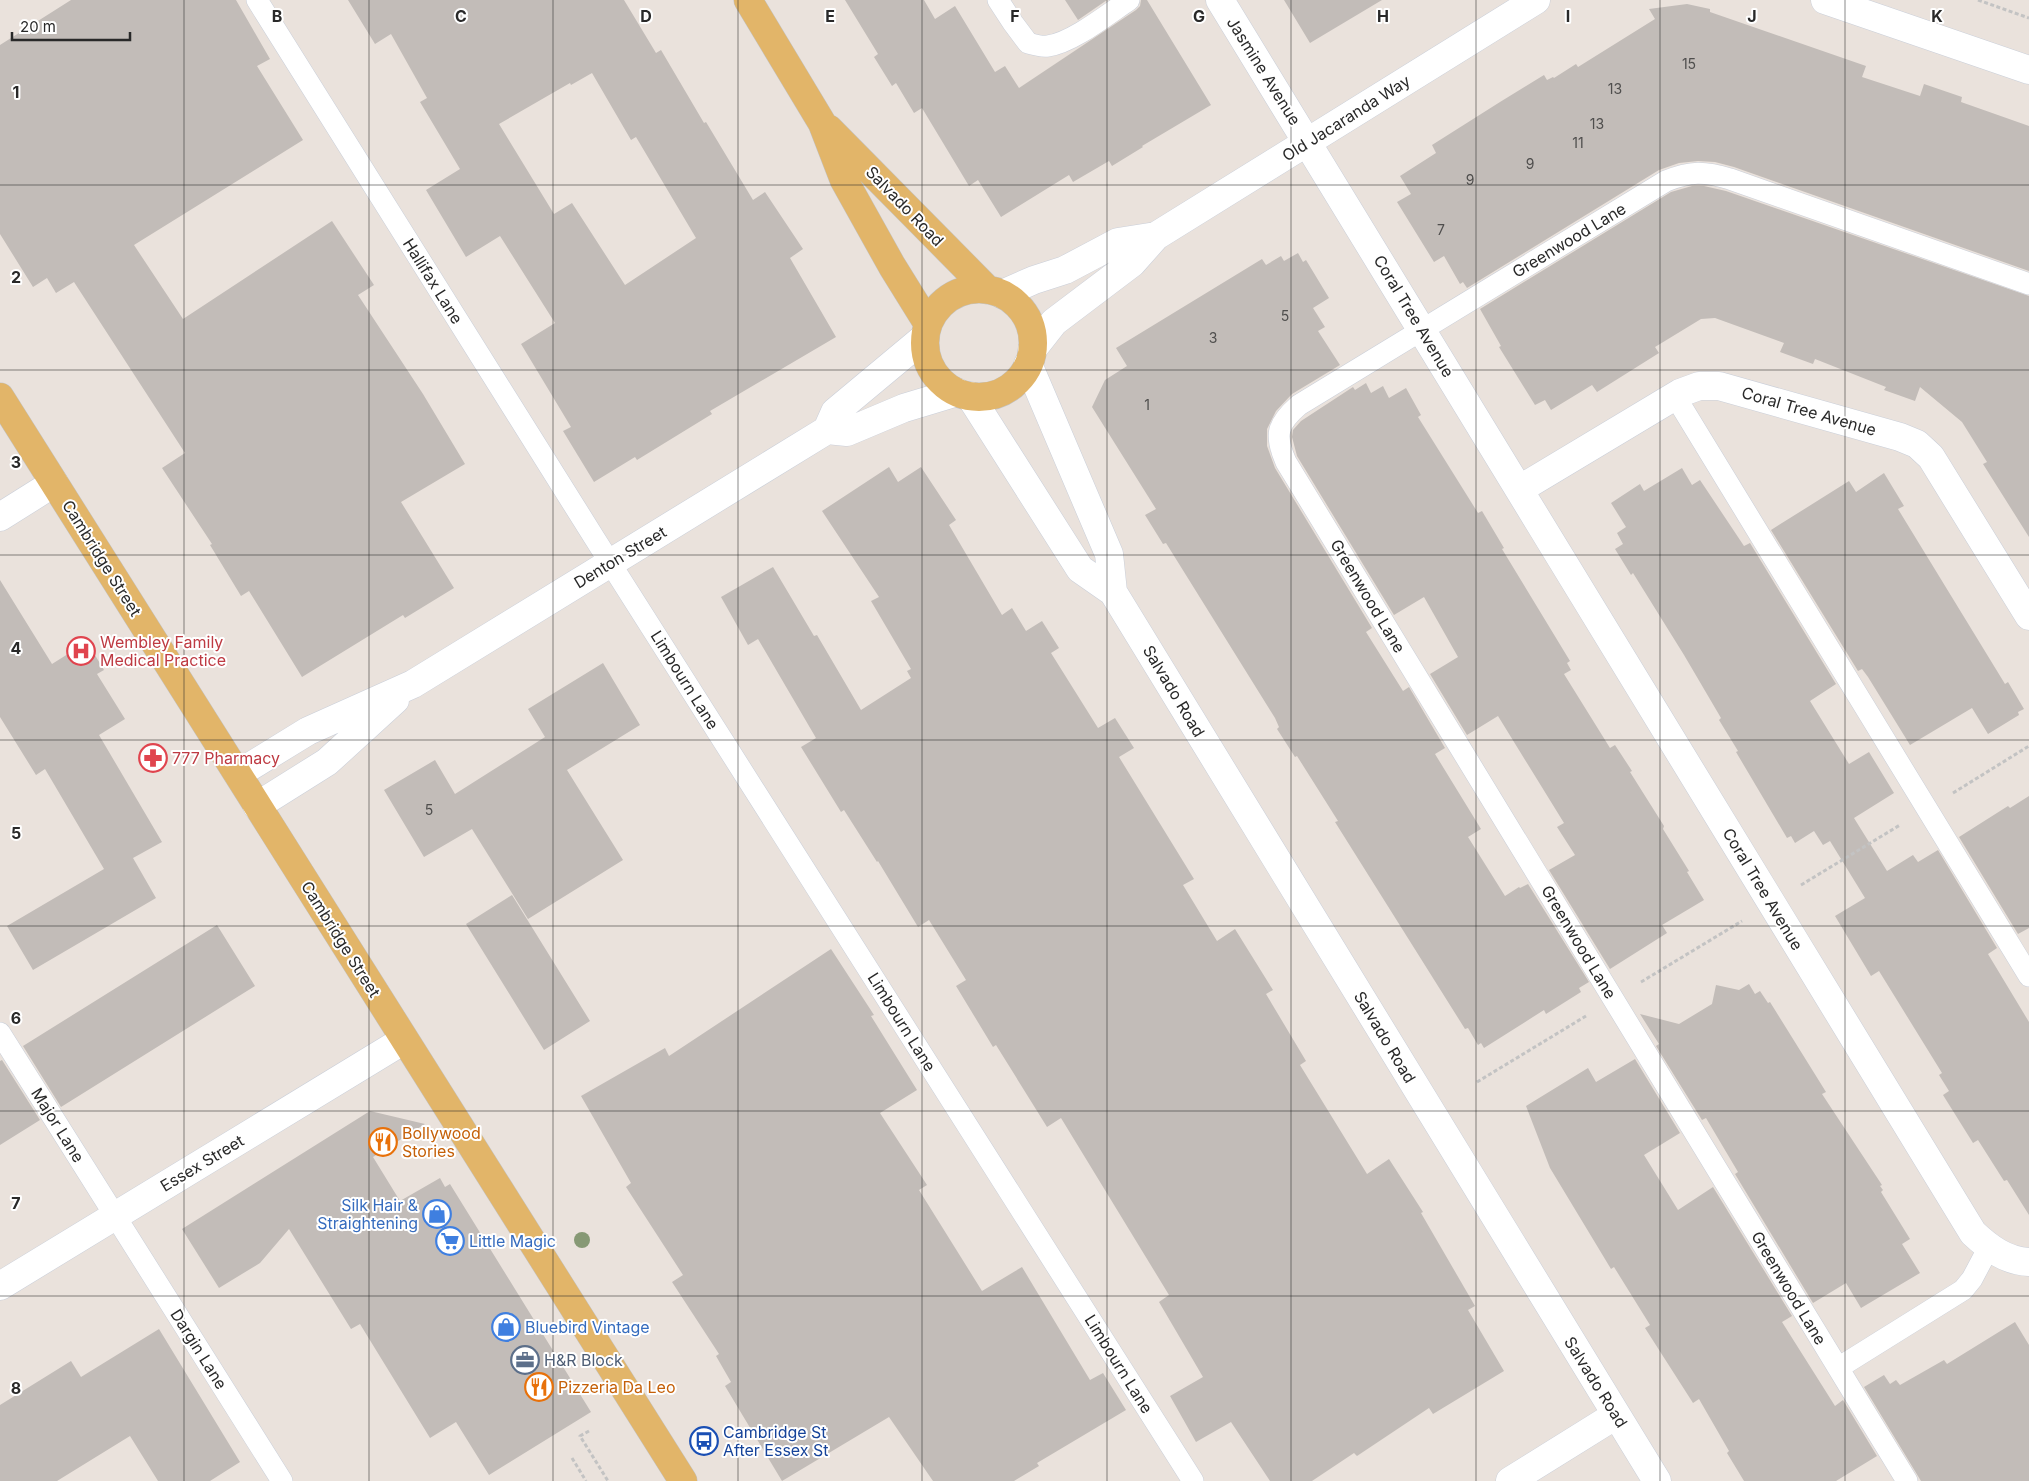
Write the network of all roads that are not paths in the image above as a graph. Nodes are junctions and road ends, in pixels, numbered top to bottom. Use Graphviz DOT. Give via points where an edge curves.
graph roads {
  1 [pos="257,0"];
  2 [pos="748,0"];
  3 [pos="998,0"];
  4 [pos="1129,0"];
  5 [pos="1220,0"];
  6 [pos="1536,0"];
  7 [pos="1827,0"];
  8 [pos="2029,70"];
  9 [pos="822,123"];
  10 [pos="1308,142"];
  11 [pos="1156,236"];
  12 [pos="2029,284"];
  13 [pos="995,292"];
  14 [pos="927,330"];
  15 [pos="1423,330"];
  16 [pos="1030,357"];
  17 [pos="964,394"];
  18 [pos="1675,396"];
  19 [pos="0,397"];
  20 [pos="827,430"];
  21 [pos="54,483"];
  22 [pos="1520,489"];
  23 [pos="0,517"];
  24 [pos="610,563"];
  25 [pos="1113,592"];
  26 [pos="2029,616"];
  27 [pos="413,684"];
  28 [pos="238,774"];
  29 [pos="257,806"];
  30 [pos="2029,976"];
  31 [pos="0,1033"];
  32 [pos="404,1040"];
  33 [pos="115,1216"];
  34 [pos="1988,1247"];
  35 [pos="2029,1262"];
  36 [pos="0,1286"];
  37 [pos="1838,1368"];
  38 [pos="1616,1415"];
  39 [pos="282,1481"];
  40 [pos="683,1481"];
  41 [pos="1193,1481"];
  42 [pos="1510,1481"];
  43 [pos="1657,1481"];
  44 [pos="1907,1481"];
  1 -- 24 [label="lane, Hallifax Lane"];
  2 -- 9 [label="main road, Salvado Road"];
  3 -- 4 [label="lane" via="1028,44 1046,47 1072,37"];
  5 -- 10 [label="street, Jasmine Avenue"];
  6 -- 10 [label="street, Old Jacaranda Way"];
  7 -- 8 [label="street"];
  9 -- 13 [label="main road, Salvado Road"];
  9 -- 14 [label="main road, Salvado Road" via="844,180"];
  10 -- 11 [label="street, Old Jacaranda Way"];
  10 -- 15 [label="street, Coral Tree Avenue"];
  11 -- 13 [label="street, Old Jacaranda Way" via="1118,242 1065,270"];
  11 -- 16 [label="street, Old Jacaranda Way" via="1132,263 1054,322"];
  12 -- 15 [label="lane, Greenwood Lane" via="1730,179 1699,172 1666,181"];
  13 -- 14 [label="main road" via="976,289 952,296 934,313"];
  13 -- 16 [label="main road" via="1013,301 1022,311 1032,337"];
  14 -- 17 [label="main road" via="926,350 936,375 945,385"];
  14 -- 20 [label="street" via="834,412"];
  15 -- 22 [label="street, Coral Tree Avenue"];
  15 -- 37 [label="lane, Greenwood Lane" via="1299,405 1286,416 1279,430 1279,446"];
  16 -- 17 [label="main road" via="1021,376 1011,386 984,397"];
  16 -- 25 [label="street, Salvado Road" via="1109,554"];
  17 -- 20 [label="street" via="904,408 848,432"];
  17 -- 25 [label="street, Salvado Road" via="1080,569"];
  18 -- 22 [label="street, Coral Tree Avenue"];
  18 -- 26 [label="street, Coral Tree Avenue" via="1698,386 1719,386 1917,444 1931,456"];
  18 -- 30 [label="lane"];
  19 -- 21 [label="main road, Cambridge Street"];
  20 -- 24 [label="street, Denton Street"];
  21 -- 23 [label="street"];
  21 -- 28 [label="main road, Cambridge Street"];
  22 -- 34 [label="street, Coral Tree Avenue" via="1973,1232"];
  24 -- 27 [label="street, Denton Street"];
  24 -- 41 [label="lane, Limbourn Lane"];
  25 -- 38 [label="street, Salvado Road"];
  27 -- 28 [label="street, Denton Street" via="308,731"];
  27 -- 29 [label="street, Denton Street" via="327,762"];
  28 -- 29 [label="main road, Cambridge Street"];
  29 -- 32 [label="main road, Cambridge Street"];
  31 -- 33 [label="lane, Major Lane"];
  32 -- 33 [label="street, Essex Street"];
  32 -- 40 [label="main road, Cambridge Street"];
  33 -- 36 [label="street, Essex Street"];
  33 -- 39 [label="lane, Dargin Lane"];
  34 -- 35 [label="street, Coral Tree Avenue" via="2021,1262"];
  34 -- 37 [label="lane" via="1963,1290"];
  37 -- 44 [label="lane, Greenwood Lane"];
  38 -- 42 [label="street"];
  38 -- 43 [label="street, Salvado Road"];
}
